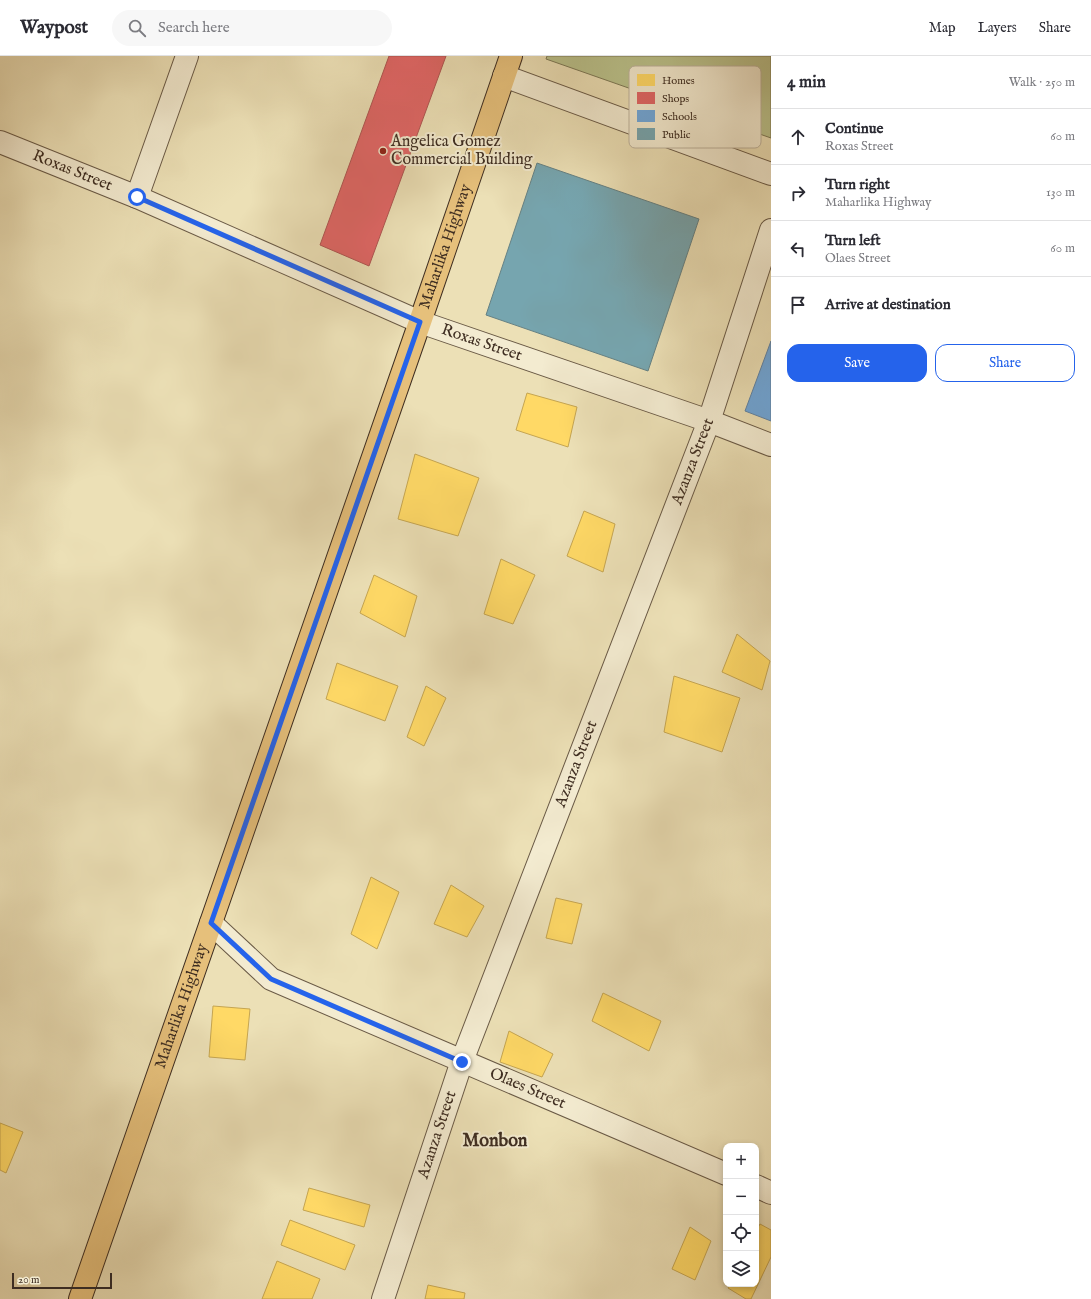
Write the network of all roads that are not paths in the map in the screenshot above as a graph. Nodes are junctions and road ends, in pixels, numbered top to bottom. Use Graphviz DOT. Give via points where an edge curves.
graph roads {
  1 [pos="187,56"];
  2 [pos="507,66"];
  3 [pos="629,116"];
  4 [pos="0,142"];
  5 [pos="707,148"];
  6 [pos="771,174"];
  7 [pos="137,197"];
  8 [pos="771,230"];
  9 [pos="420,322"];
  10 [pos="709,421"];
  11 [pos="771,445"];
  12 [pos="211,923"];
  13 [pos="462,1062"];
  14 [pos="723,1173"];
  15 [pos="759,1187"];
  16 [pos="771,1193"];
  17 [pos="80,1299"];
  18 [pos="383,1299"];
  1 -- 7 [label="street"];
  2 -- 3 [label="street"];
  2 -- 9 [label="main road, Maharlika Highway"];
  4 -- 7 [label="street, Roxas Street"];
  5 -- 6 [label="street"];
  7 -- 9 [label="street, Roxas Street"];
  8 -- 10 [label="street, Azanza Street"];
  9 -- 10 [label="street, Roxas Street"];
  9 -- 12 [label="main road, Maharlika Highway"];
  10 -- 11 [label="street, Roxas Street"];
  10 -- 13 [label="street, Azanza Street"];
  12 -- 13 [label="street, Olaes Street" via="271,979"];
  12 -- 17 [label="main road, Maharlika Highway"];
  13 -- 14 [label="street, Olaes Street"];
  13 -- 18 [label="street, Azanza Street"];
  15 -- 16 [label="street"];
}
